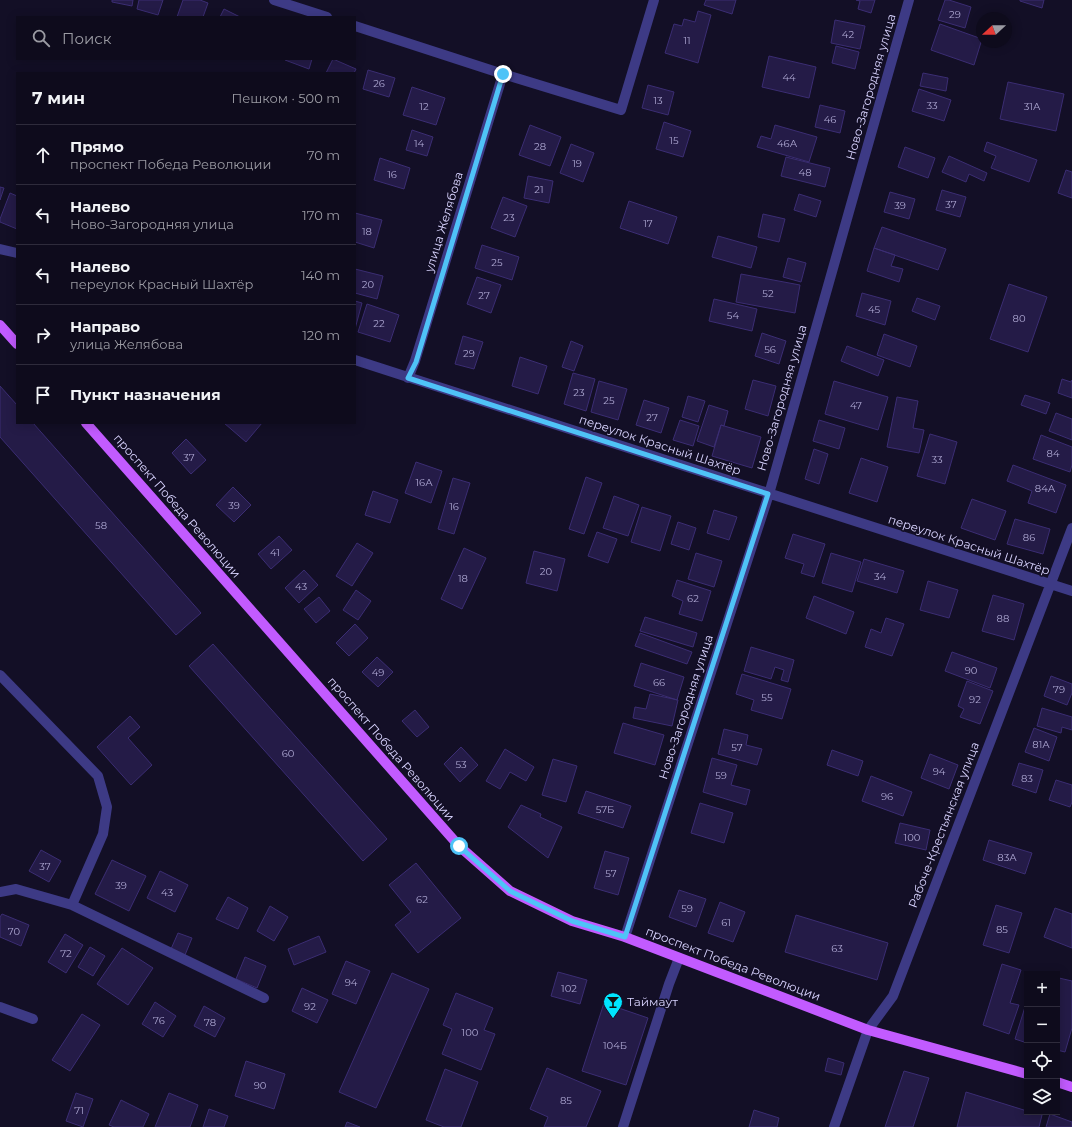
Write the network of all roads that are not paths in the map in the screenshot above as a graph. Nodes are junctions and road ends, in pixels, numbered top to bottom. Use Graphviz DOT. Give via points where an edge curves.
graph roads {
  1 [pos="274,0"];
  2 [pos="654,0"];
  3 [pos="909,0"];
  4 [pos="324,16"];
  5 [pos="356,26"];
  6 [pos="503,74"];
  7 [pos="0,249"];
  8 [pos="16,253"];
  9 [pos="0,325"];
  10 [pos="16,343"];
  11 [pos="356,360"];
  12 [pos="408,378"];
  13 [pos="87,424"];
  14 [pos="768,494"];
  15 [pos="1072,528"];
  16 [pos="1050,584"];
  17 [pos="1072,591"];
  18 [pos="0,675"];
  19 [pos="0,892"];
  20 [pos="72,905"];
  21 [pos="625,937"];
  22 [pos="679,958"];
  23 [pos="264,998"];
  24 [pos="0,1007"];
  25 [pos="33,1019"];
  26 [pos="868,1030"];
  27 [pos="1024,1073"];
  28 [pos="1060,1083"];
  29 [pos="1072,1087"];
  30 [pos="623,1127"];
  31 [pos="834,1127"];
  1 -- 4 [label="street"];
  2 -- 6 [label="street" via="621,110"];
  3 -- 14 [label="street, Ново-Загородняя улица"];
  5 -- 6 [label="street"];
  6 -- 12 [label="street, улица Желябова" via="416,362"];
  7 -- 8 [label="street"];
  9 -- 10 [label="main road"];
  11 -- 12 [label="street, переулок Красный Шахтёр"];
  12 -- 14 [label="street, переулок Красный Шахтёр"];
  13 -- 21 [label="main road, проспект Победа Революции" via="459,846 510,891 572,921"];
  14 -- 16 [label="street, переулок Красный Шахтёр"];
  14 -- 21 [label="street, Ново-Загородняя улица"];
  15 -- 16 [label="street, Рабоче-Крестьянская улица"];
  16 -- 17 [label="street, переулок Красный Шахтёр"];
  16 -- 26 [label="street, Рабоче-Крестьянская улица" via="893,996"];
  18 -- 20 [label="street" via="98,776 107,807 103,834"];
  19 -- 20 [label="street" via="16,889"];
  20 -- 23 [label="street"];
  21 -- 22 [label="main road, проспект Победа Революции"];
  22 -- 26 [label="main road, проспект Победа Революции"];
  22 -- 30 [label="street"];
  24 -- 25 [label="street"];
  26 -- 27 [label="main road, проспект Победа Революции"];
  26 -- 31 [label="street, Рабоче-Крестьянская улица"];
  28 -- 29 [label="main road"];
}
